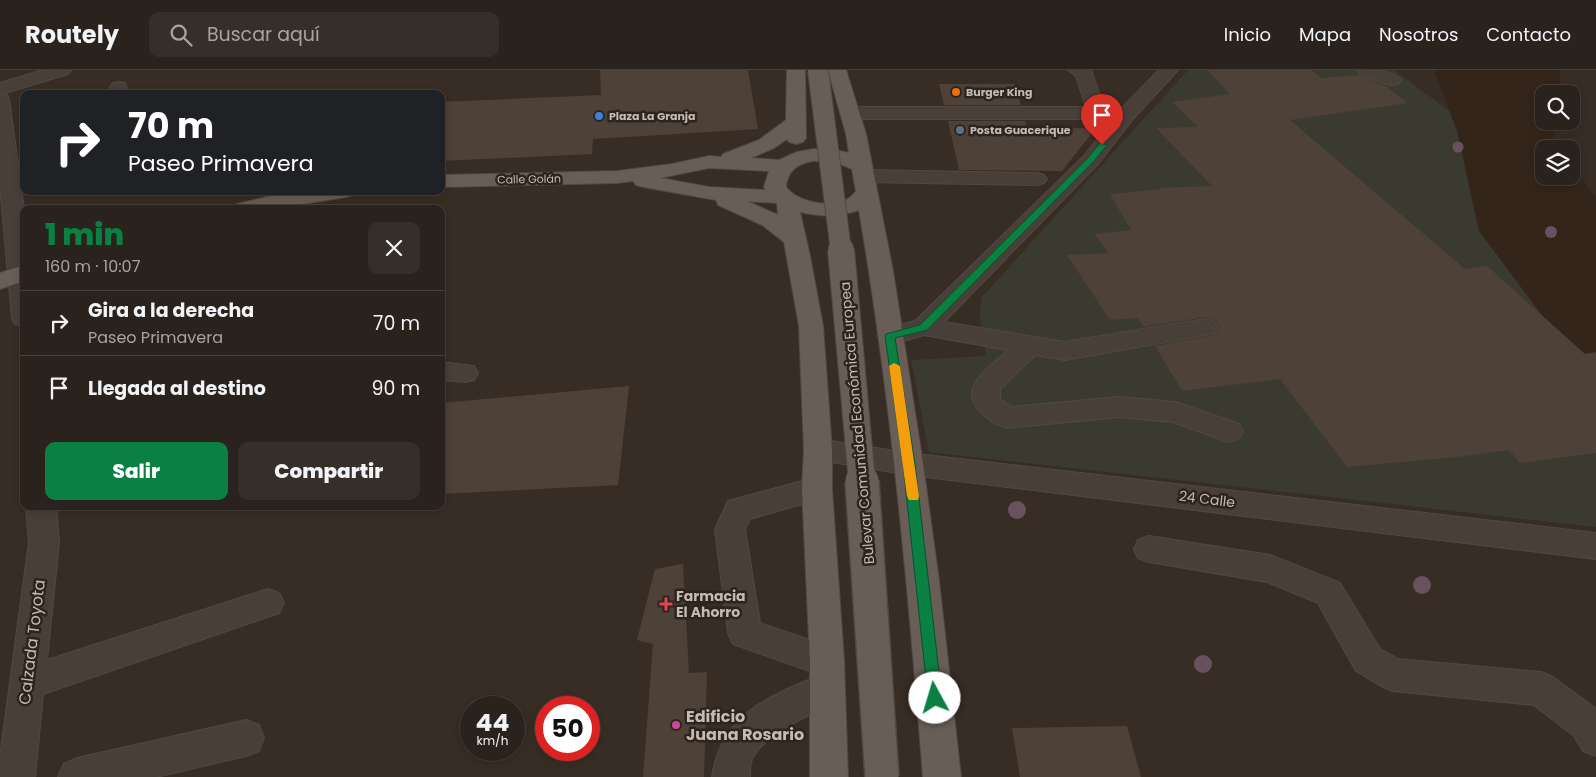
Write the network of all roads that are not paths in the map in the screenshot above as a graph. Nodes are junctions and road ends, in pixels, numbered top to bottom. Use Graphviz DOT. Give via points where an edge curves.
graph roads {
  1 [pos="62,70"];
  2 [pos="796,70"];
  3 [pos="818,70"];
  4 [pos="838,70"];
  5 [pos="1077,70"];
  6 [pos="1366,70"];
  7 [pos="1157,74"];
  8 [pos="1392,80"];
  9 [pos="0,89"];
  10 [pos="0,99"];
  11 [pos="850,113"];
  12 [pos="1097,114"];
  13 [pos="1126,115"];
  14 [pos="797,120"];
  15 [pos="709,162"];
  16 [pos="789,162"];
  17 [pos="10,166"];
  18 [pos="617,176"];
  19 [pos="864,177"];
  20 [pos="1037,179"];
  21 [pos="445,181"];
  22 [pos="709,193"];
  23 [pos="316,195"];
  24 [pos="785,199"];
  25 [pos="260,205"];
  26 [pos="794,239"];
  27 [pos="15,275"];
  28 [pos="20,299"];
  29 [pos="924,327"];
  30 [pos="1205,327"];
  31 [pos="890,336"];
  32 [pos="1029,345"];
  33 [pos="1230,431"];
  34 [pos="818,450"];
  35 [pos="909,464"];
  36 [pos="817,489"];
  37 [pos="40,510"];
  38 [pos="1596,546"];
  39 [pos="1150,550"];
  40 [pos="268,603"];
  41 [pos="827,675"];
  42 [pos="27,683"];
  43 [pos="246,738"];
  44 [pos="1596,738"];
  45 [pos="16,777"];
  46 [pos="77,777"];
  47 [pos="731,777"];
  48 [pos="830,777"];
  49 [pos="882,777"];
  50 [pos="942,777"];
  1 -- 9 [label="street"];
  2 -- 14 [label="main road"];
  3 -- 49 [label="main road, Bulevar Comunidad Económica Europea, bridge" via="842,256 868,549"];
  4 -- 11 [label="main road"];
  5 -- 12 [label="street" via="1084,73"];
  6 -- 8 [label="street"];
  7 -- 13 [label="street"];
  10 -- 17 [label="street"];
  11 -- 12 [label="street"];
  11 -- 19 [label="main road"];
  12 -- 13 [label="street"];
  13 -- 29 [label="street" via="1091,160"];
  14 -- 15 [label="main road" via="784,134 764,146"];
  14 -- 16 [label="main road"];
  15 -- 16 [label="main road, Calle Golán"];
  15 -- 18 [label="main road, Calle Golán"];
  16 -- 19 [label="main road" via="813,155 831,155 848,159"];
  16 -- 24 [label="main road" via="775,176 775,187"];
  17 -- 27 [label="street"];
  18 -- 21 [label="main road, Calle Golán"];
  18 -- 22 [label="main road, Calle Golán"];
  19 -- 20 [label="street"];
  19 -- 24 [label="main road" via="861,200 845,207 804,207"];
  19 -- 31 [label="main road"];
  22 -- 24 [label="main road, Calle Golán"];
  22 -- 26 [label="main road" via="762,216"];
  23 -- 25 [label="main road"];
  24 -- 26 [label="main road"];
  26 -- 34 [label="main road" via="811,326"];
  27 -- 28 [label="street"];
  29 -- 31 [label="street"];
  29 -- 32 [label="street"];
  30 -- 32 [label="street" via="1065,351"];
  31 -- 35 [label="main road"];
  32 -- 33 [label="street" via="987,386 987,403 1007,418 1119,407 1176,412"];
  34 -- 35 [label="street, 24 Calle"];
  34 -- 36 [label="main road"];
  35 -- 38 [label="street, 24 Calle"];
  35 -- 50 [label="main road"];
  36 -- 41 [label="main road"];
  36 -- 41 [label="street" via="739,510 730,529 745,633"];
  37 -- 42 [label="street, Calzada Toyota" via="44,542"];
  39 -- 44 [label="street" via="1270,569 1312,586 1329,594 1368,660 1393,675 1541,689 1587,724"];
  40 -- 42 [label="street"];
  41 -- 47 [label="street" via="744,739 731,766"];
  41 -- 48 [label="main road"];
  42 -- 45 [label="street, Calzada Toyota"];
  43 -- 46 [label="street"];
}
